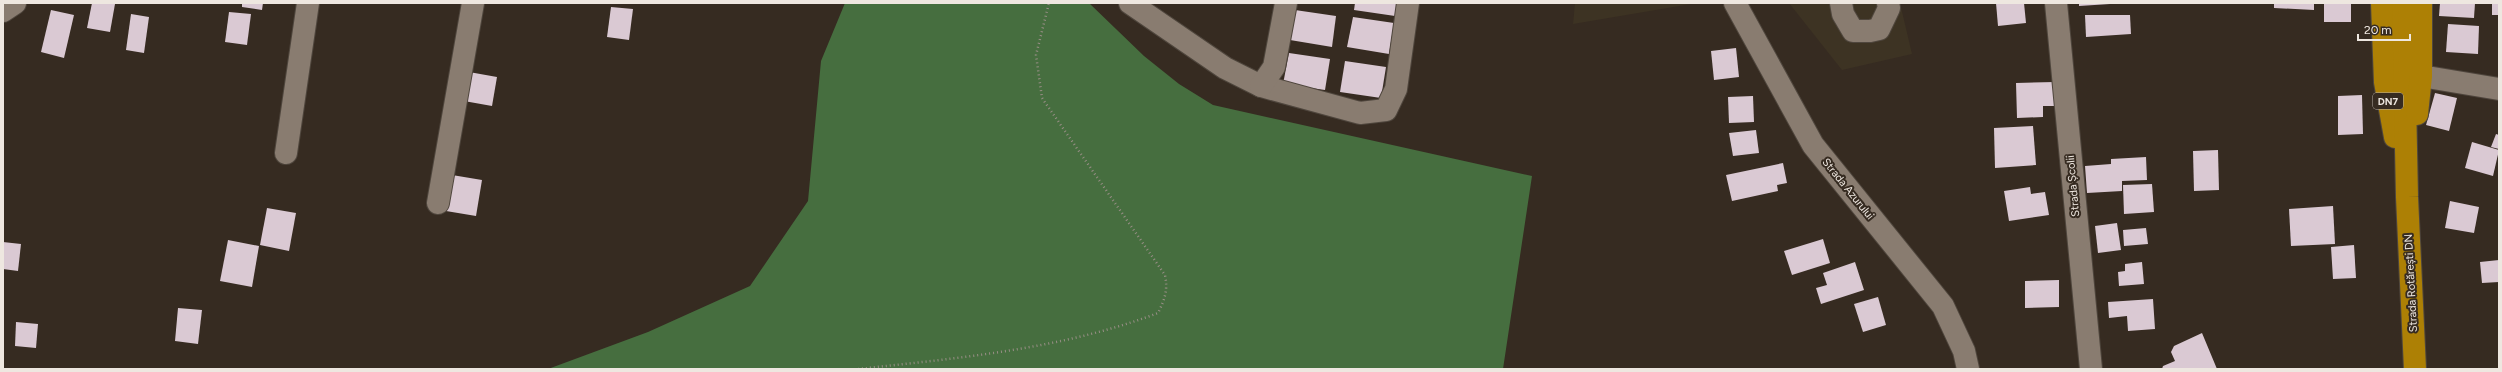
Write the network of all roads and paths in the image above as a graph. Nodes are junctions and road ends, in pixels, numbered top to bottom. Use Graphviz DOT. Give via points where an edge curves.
graph roads {
  1 [pos="15,3"];
  2 [pos="308,3"];
  3 [pos="473,3"];
  4 [pos="1049,3"];
  5 [pos="1130,3"];
  6 [pos="1286,3"];
  7 [pos="1408,3"];
  8 [pos="1735,3"];
  9 [pos="1840,3"];
  10 [pos="1888,3"];
  11 [pos="2056,3"];
  12 [pos="2382,3"];
  13 [pos="2403,3"];
  14 [pos="2421,3"];
  15 [pos="3,12"];
  16 [pos="2421,76"];
  17 [pos="1261,86"];
  18 [pos="2499,89"];
  19 [pos="286,153"];
  20 [pos="2407,197"];
  21 [pos="438,203"];
  22 [pos="858,369"];
  23 [pos="1968,369"];
  24 [pos="2091,369"];
  25 [pos="2415,369"];
  1 -- 15 [label="street"];
  2 -- 19 [label="street"];
  3 -- 21 [label="street"];
  4 -- 22 [label="path" via="1036,55 1042,98 1165,275 1168,288 1164,302 1158,313 1113,328 986,355"];
  5 -- 17 [label="street" via="1225,68"];
  6 -- 17 [label="street" via="1274,68"];
  7 -- 17 [label="street" via="1396,89 1386,110 1360,113"];
  8 -- 23 [label="street, Strada Azurului" via="1812,145 1943,306 1964,350"];
  9 -- 10 [label="street" via="1853,31 1870,31 1879,29 1889,8"];
  11 -- 24 [label="street, Strada Școlii"];
  12 -- 20 [label="highway, DN7" via="2385,82"];
  13 -- 20 [label="highway, DN7"];
  14 -- 16 [label="highway, DN7"];
  16 -- 18 [label="street"];
  16 -- 20 [label="highway, DN7"];
  20 -- 25 [label="highway, Strada Rotărești DN / DN7"];
}
